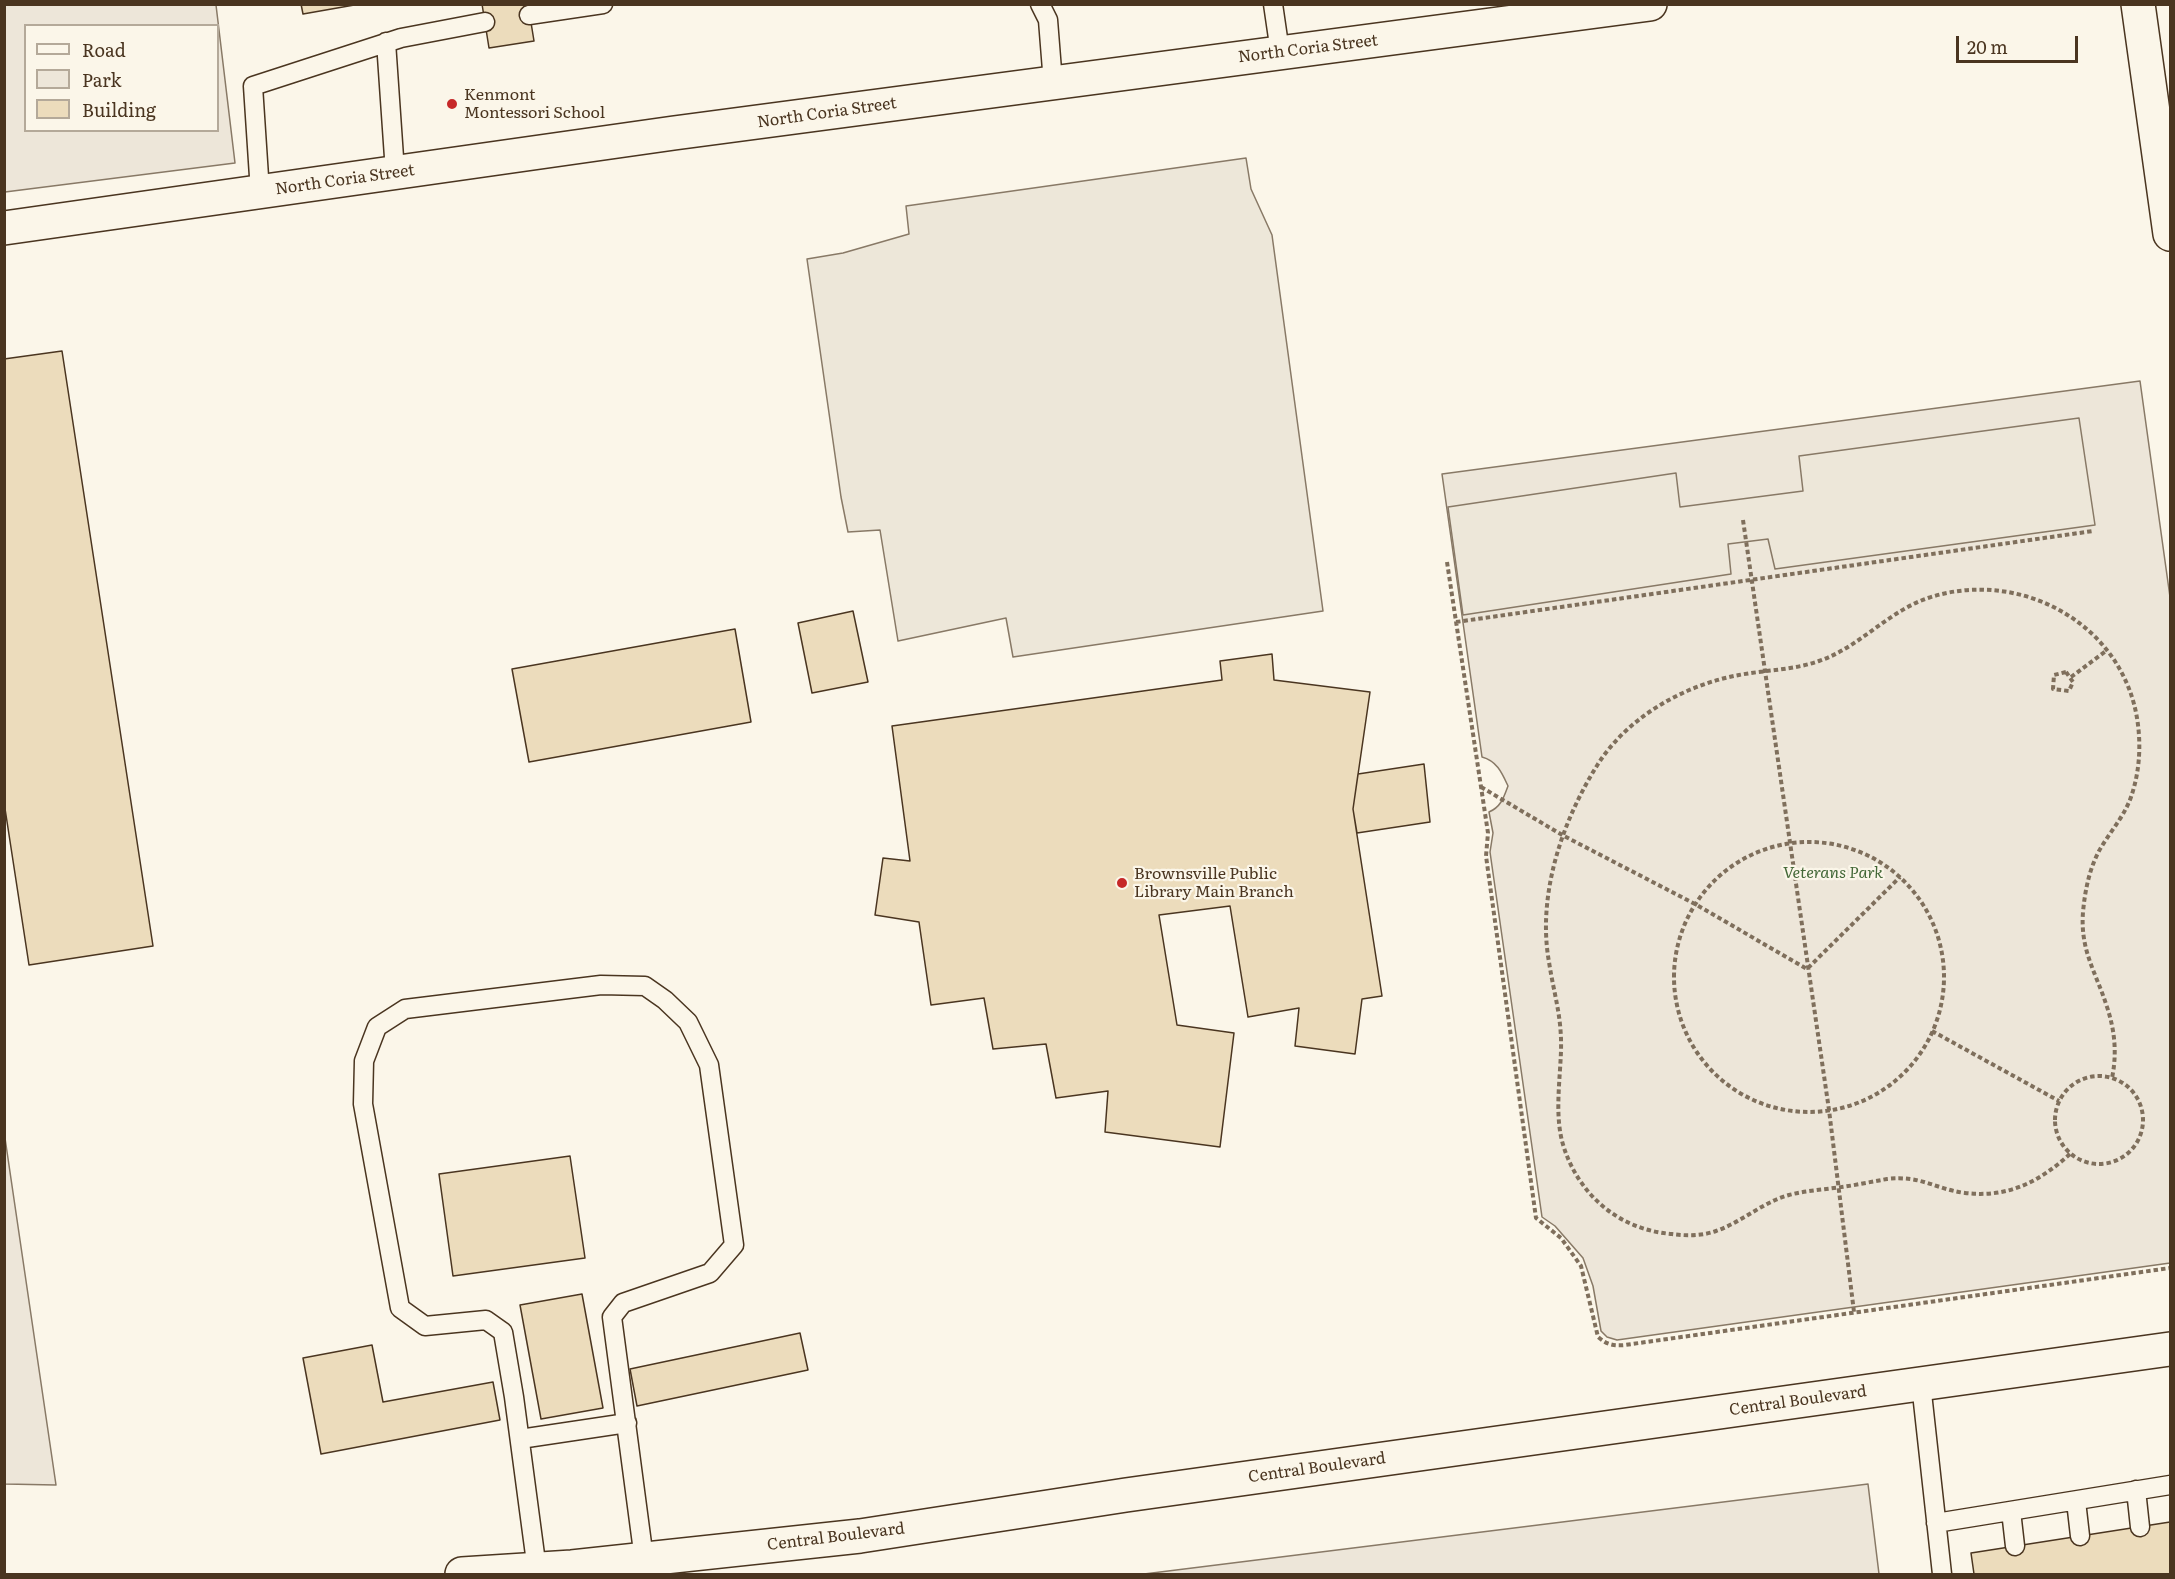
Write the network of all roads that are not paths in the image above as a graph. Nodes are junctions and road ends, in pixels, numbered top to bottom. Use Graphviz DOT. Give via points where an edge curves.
graph roads {
  1 [pos="603,4"];
  2 [pos="1040,4"];
  3 [pos="1273,4"];
  4 [pos="1650,4"];
  5 [pos="2138,4"];
  6 [pos="530,15"];
  7 [pos="485,22"];
  8 [pos="386,42"];
  9 [pos="1280,52"];
  10 [pos="1053,83"];
  11 [pos="395,172"];
  12 [pos="260,192"];
  13 [pos="4,228"];
  14 [pos="2170,234"];
  15 [pos="2170,1349"];
  16 [pos="1921,1384"];
  17 [pos="627,1423"];
  18 [pos="519,1439"];
  19 [pos="2170,1485"];
  20 [pos="2136,1490"];
  21 [pos="2076,1500"];
  22 [pos="2011,1511"];
  23 [pos="1936,1523"];
  24 [pos="2140,1527"];
  25 [pos="2080,1536"];
  26 [pos="2015,1546"];
  27 [pos="644,1559"];
  28 [pos="537,1570"];
  29 [pos="462,1575"];
  30 [pos="1942,1575"];
  1 -- 6 [label="lane"];
  2 -- 10 [label="lane" via="1048,20"];
  3 -- 9 [label="lane"];
  4 -- 9 [label="street, North Coria Street"];
  5 -- 14 [label="street"];
  7 -- 8 [label="lane"];
  8 -- 11 [label="lane"];
  8 -- 12 [label="lane" via="253,86"];
  9 -- 10 [label="street, North Coria Street"];
  10 -- 11 [label="street, North Coria Street"];
  11 -- 12 [label="street, North Coria Street"];
  12 -- 13 [label="street, North Coria Street"];
  15 -- 16 [label="street, Central Boulevard"];
  16 -- 23 [label="lane"];
  16 -- 27 [label="street, Central Boulevard" via="860,1536"];
  17 -- 18 [label="lane"];
  17 -- 18 [label="lane" via="612,1317 623,1303 710,1273 734,1245 709,1065 688,1022 645,987 601,985 405,1009 376,1027 363,1061 363,1104 400,1308 425,1326 486,1320 503,1332"];
  17 -- 27 [label="lane"];
  18 -- 28 [label="lane"];
  19 -- 20 [label="lane"];
  20 -- 21 [label="lane"];
  20 -- 24 [label="lane"];
  21 -- 22 [label="lane"];
  21 -- 25 [label="lane"];
  22 -- 23 [label="lane"];
  22 -- 26 [label="lane"];
  23 -- 30 [label="lane"];
  27 -- 28 [label="street, Central Boulevard"];
  28 -- 29 [label="street, Central Boulevard"];
}
